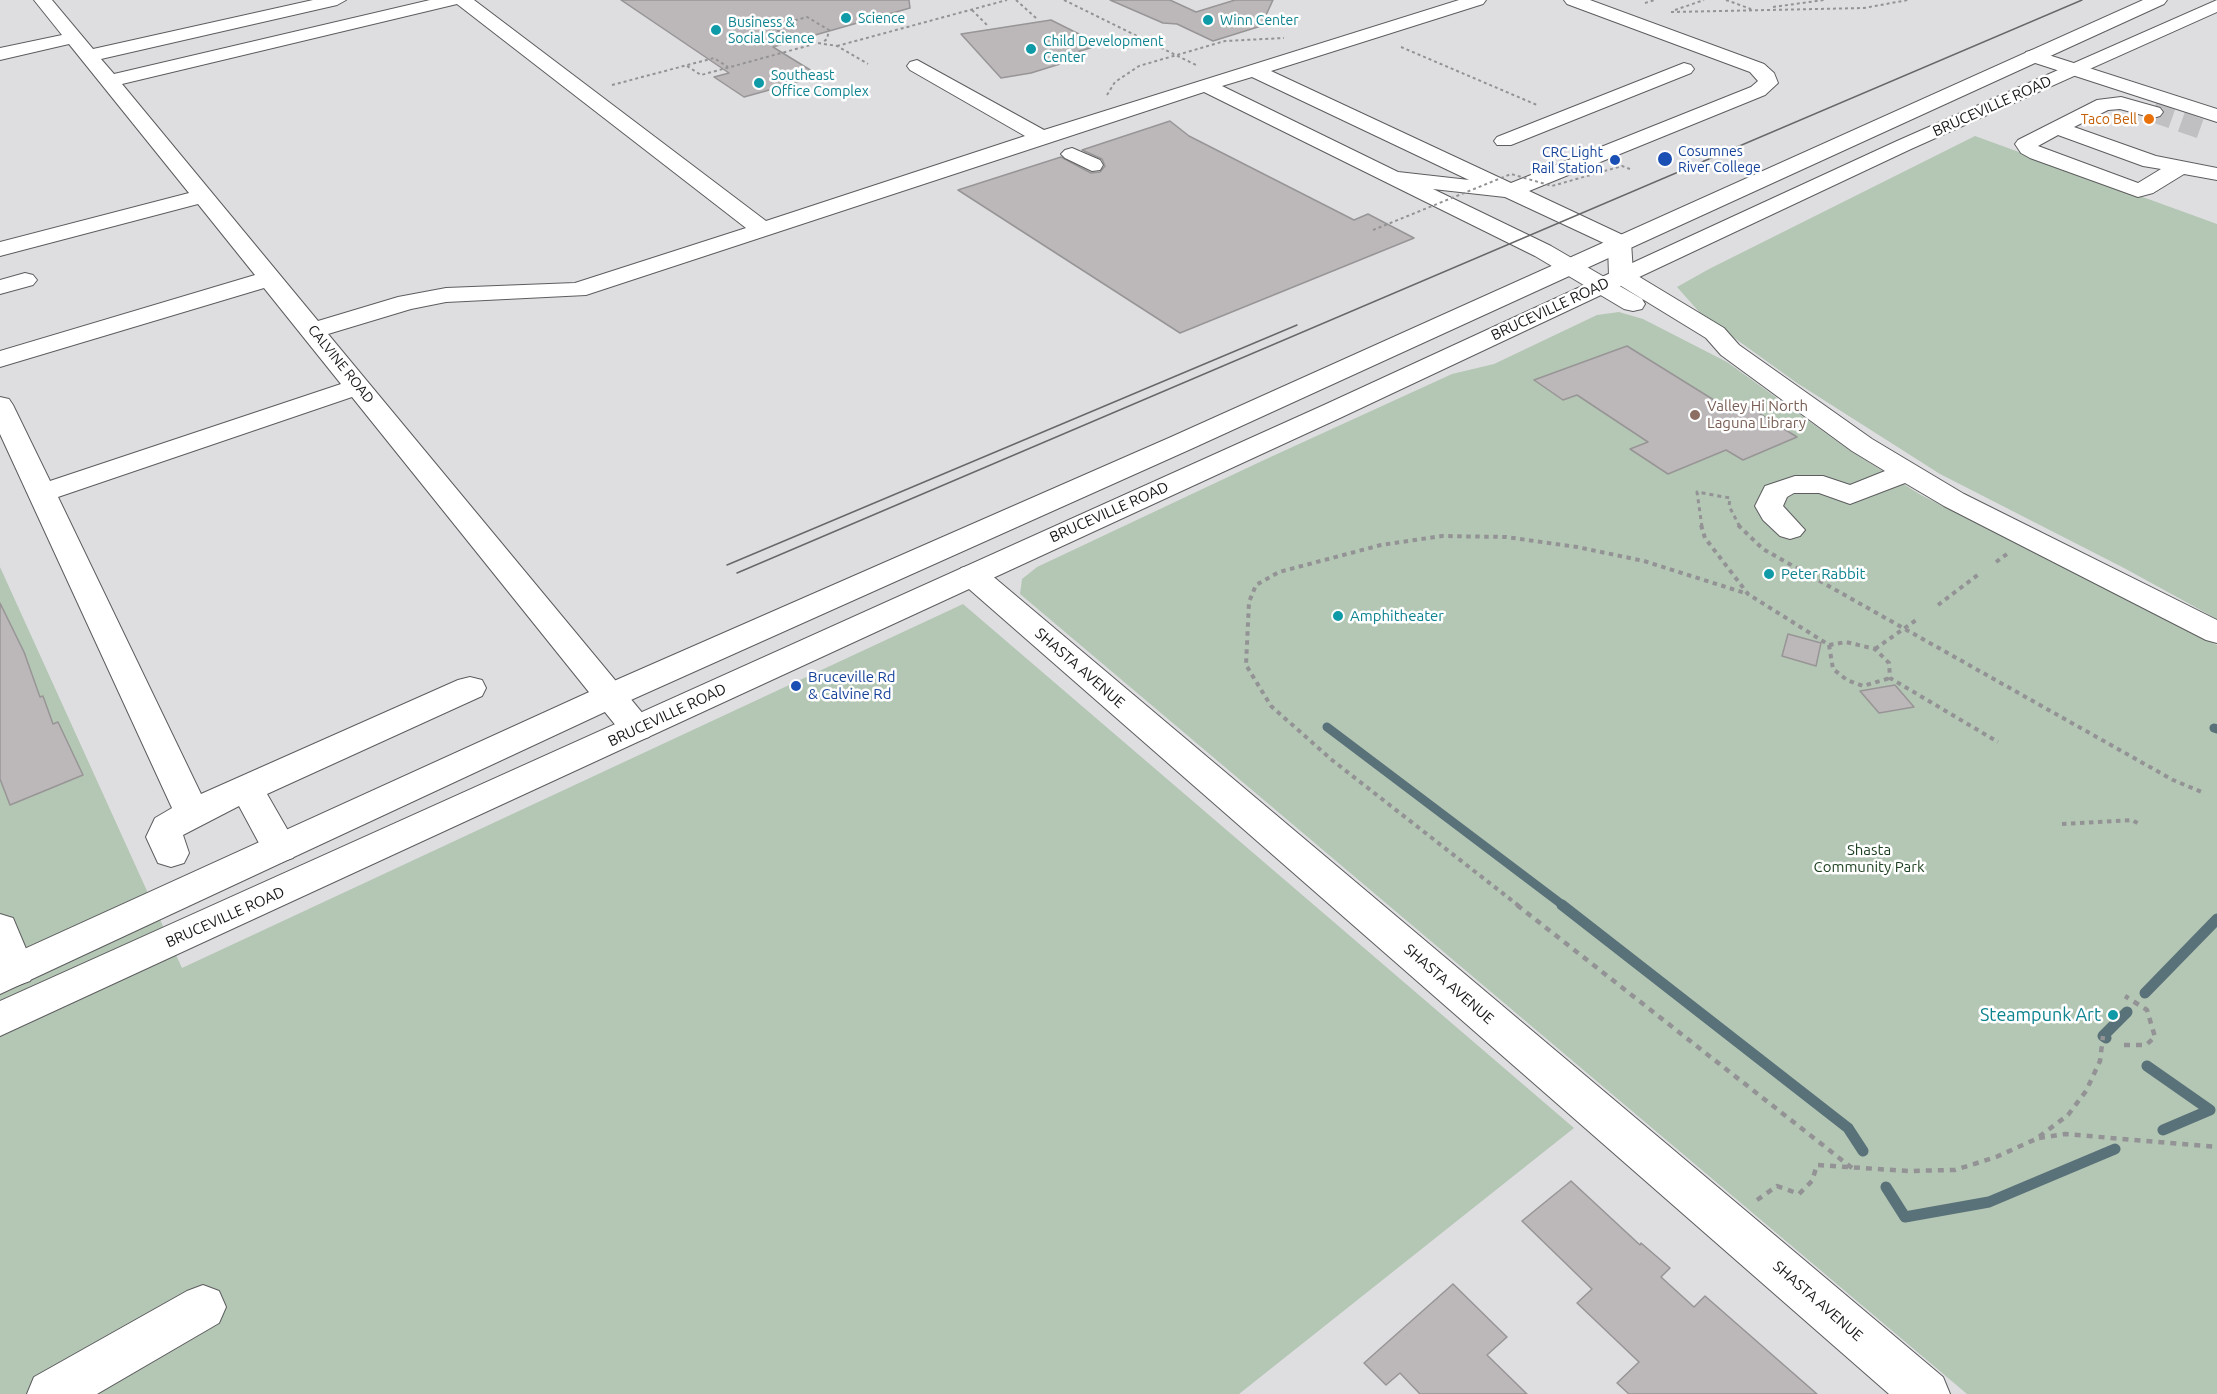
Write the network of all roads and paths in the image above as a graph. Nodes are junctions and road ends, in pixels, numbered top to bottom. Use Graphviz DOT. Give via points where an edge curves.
graph roads {
  1 [pos="43,0"];
  2 [pos="337,0"];
  3 [pos="453,0"];
  4 [pos="463,0"];
  5 [pos="1007,0"];
  6 [pos="1016,0"];
  7 [pos="1064,0"];
  8 [pos="1477,0"];
  9 [pos="1573,0"];
  10 [pos="1726,0"];
  11 [pos="1824,0"];
  12 [pos="1908,0"];
  13 [pos="2158,0"];
  14 [pos="2217,5"];
  15 [pos="972,10"];
  16 [pos="1754,10"];
  17 [pos="1670,12"];
  18 [pos="1037,19"];
  19 [pos="989,27"];
  20 [pos="73,38"];
  21 [pos="1293,38"];
  22 [pos="823,43"];
  23 [pos="813,44"];
  24 [pos="1394,44"];
  25 [pos="837,46"];
  26 [pos="2043,52"];
  27 [pos="0,54"];
  28 [pos="1175,55"];
  29 [pos="88,56"];
  30 [pos="867,64"];
  31 [pos="2084,65"];
  32 [pos="687,66"];
  33 [pos="917,66"];
  34 [pos="729,67"];
  35 [pos="1757,68"];
  36 [pos="1684,69"];
  37 [pos="1253,70"];
  38 [pos="1204,77"];
  39 [pos="1729,80"];
  40 [pos="108,81"];
  41 [pos="607,87"];
  42 [pos="2217,101"];
  43 [pos="1104,102"];
  44 [pos="1546,109"];
  45 [pos="2153,112"];
  46 [pos="2083,115"];
  47 [pos="2114,126"];
  48 [pos="2213,127"];
  49 [pos="2057,128"];
  50 [pos="1042,137"];
  51 [pos="1504,141"];
  52 [pos="2166,143"];
  53 [pos="1072,154"];
  54 [pos="1092,165"];
  55 [pos="2180,167"];
  56 [pos="1630,169"];
  57 [pos="2217,174"];
  58 [pos="1396,178"];
  59 [pos="1511,190"];
  60 [pos="204,196"];
  61 [pos="763,230"];
  62 [pos="1373,230"];
  63 [pos="1619,242"];
  64 [pos="0,249"];
  65 [pos="1568,265"];
  66 [pos="271,278"];
  67 [pos="25,280"];
  68 [pos="1611,281"];
  69 [pos="0,287"];
  70 [pos="314,330"];
  71 [pos="0,359"];
  72 [pos="360,386"];
  73 [pos="0,405"];
  74 [pos="1181,443"];
  75 [pos="1905,472"];
  76 [pos="41,493"];
  77 [pos="1790,530"];
  78 [pos="972,574"];
  79 [pos="1979,574"];
  80 [pos="1748,594"];
  81 [pos="1938,605"];
  82 [pos="1919,618"];
  83 [pos="1904,629"];
  84 [pos="2217,633"];
  85 [pos="1830,645"];
  86 [pos="1875,649"];
  87 [pos="1890,678"];
  88 [pos="470,688"];
  89 [pos="610,696"];
  90 [pos="637,729"];
  91 [pos="1998,742"];
  92 [pos="247,789"];
  93 [pos="2204,792"];
  94 [pos="192,813"];
  95 [pos="2062,824"];
  96 [pos="2141,825"];
  97 [pos="280,848"];
  98 [pos="171,853"];
  99 [pos="0,929"];
  100 [pos="8,974"];
  101 [pos="2125,996"];
  102 [pos="0,1019"];
  103 [pos="2103,1036"];
  104 [pos="2124,1046"];
  105 [pos="2036,1138"];
  106 [pos="2217,1147"];
  107 [pos="1852,1168"];
  108 [pos="1757,1201"];
  109 [pos="203,1307"];
  110 [pos="51,1394"];
  111 [pos="1926,1394"];
  1 -- 20 [label="main road, CALVINE ROAD"];
  2 -- 29 [label="main road"];
  3 -- 40 [label="main road"];
  4 -- 61 [label="main road"];
  5 -- 15 [label="path"];
  6 -- 18 [label="path"];
  7 -- 28 [label="path"];
  8 -- 37 [label="main road"];
  9 -- 35 [label="main road"];
  10 -- 16 [label="path"];
  11 -- 16 [label="path"];
  12 -- 16 [label="path" via="1864,8"];
  13 -- 26 [label="main road, BRUCEVILLE ROAD"];
  14 -- 31 [label="main road, BRUCEVILLE ROAD"];
  15 -- 19 [label="path"];
  15 -- 25 [label="path"];
  16 -- 17 [label="path"];
  20 -- 27 [label="main road"];
  20 -- 29 [label="main road, CALVINE ROAD"];
  21 -- 28 [label="path" via="1242,38"];
  22 -- 23 [label="path"];
  22 -- 23 [label="path" via="829,30 807,17 767,28"];
  22 -- 25 [label="path"];
  23 -- 34 [label="path"];
  24 -- 44 [label="path"];
  25 -- 30 [label="path"];
  26 -- 31 [label="main road"];
  26 -- 63 [label="main road, BRUCEVILLE ROAD"];
  28 -- 38 [label="path"];
  28 -- 43 [label="path" via="1124,74"];
  29 -- 40 [label="main road, CALVINE ROAD"];
  31 -- 42 [label="main road"];
  31 -- 48 [label="main road"];
  31 -- 68 [label="main road, BRUCEVILLE ROAD"];
  32 -- 34 [label="path" via="714,58"];
  32 -- 34 [label="path" via="701,75"];
  32 -- 41 [label="path"];
  33 -- 50 [label="main road"];
  35 -- 39 [label="main road"];
  35 -- 59 [label="main road" via="1768,83 1758,91 1537,169"];
  36 -- 51 [label="main road"];
  37 -- 38 [label="main road"];
  37 -- 59 [label="main road"];
  38 -- 50 [label="main road"];
  38 -- 58 [label="main road"];
  40 -- 60 [label="main road, CALVINE ROAD"];
  45 -- 46 [label="main road" via="2111,102"];
  46 -- 47 [label="main road"];
  46 -- 49 [label="main road"];
  49 -- 55 [label="main road" via="2151,161"];
  49 -- 55 [label="main road" via="2025,144 2028,149 2138,189"];
  50 -- 61 [label="main road"];
  52 -- 57 [label="main road"];
  53 -- 54 [label="main road"];
  55 -- 57 [label="main road"];
  56 -- 62 [label="path, bridge" via="1622,166 1552,186 1511,174"];
  58 -- 59 [label="main road"];
  58 -- 65 [label="main road"];
  59 -- 63 [label="main road"];
  60 -- 64 [label="main road"];
  60 -- 66 [label="main road, CALVINE ROAD"];
  61 -- 70 [label="main road" via="577,290 446,295 407,302"];
  63 -- 65 [label="main road, BRUCEVILLE ROAD"];
  63 -- 68 [label="main road"];
  65 -- 68 [label="main road"];
  65 -- 74 [label="main road, BRUCEVILLE ROAD"];
  66 -- 70 [label="main road, CALVINE ROAD"];
  66 -- 71 [label="main road"];
  67 -- 69 [label="main road"];
  68 -- 75 [label="main road" via="1699,340 1730,350"];
  68 -- 78 [label="main road, BRUCEVILLE ROAD"];
  70 -- 72 [label="main road, CALVINE ROAD"];
  72 -- 76 [label="main road"];
  72 -- 89 [label="main road, CALVINE ROAD"];
  73 -- 76 [label="main road"];
  74 -- 78 [label="main road" via="1168,462 1149,474 969,558 965,569"];
  74 -- 89 [label="main road, BRUCEVILLE ROAD"];
  75 -- 77 [label="main road" via="1850,495 1823,485 1784,487 1775,492 1769,506"];
  75 -- 84 [label="main road"];
  76 -- 94 [label="main road"];
  78 -- 90 [label="main road, BRUCEVILLE ROAD"];
  78 -- 111 [label="main road, SHASTA AVENUE"];
  79 -- 81 [label="path"];
  80 -- 83 [label="path" via="1706,538 1698,514 1697,492 1730,498 1735,522 1763,549"];
  80 -- 85 [label="path"];
  80 -- 107 [label="path" via="1644,561 1577,547 1506,537 1442,536 1320,559 1279,572 1256,585 1247,620 1246,665 1271,706 1332,760"];
  82 -- 83 [label="path"];
  83 -- 86 [label="path"];
  83 -- 93 [label="path" via="2174,780"];
  85 -- 86 [label="path" via="1846,642"];
  85 -- 87 [label="path" via="1833,669 1847,680 1863,686"];
  86 -- 87 [label="path" via="1889,663"];
  87 -- 91 [label="path"];
  88 -- 92 [label="main road"];
  89 -- 90 [label="main road, CALVINE ROAD"];
  89 -- 97 [label="main road, BRUCEVILLE ROAD"];
  90 -- 102 [label="main road, BRUCEVILLE ROAD"];
  92 -- 94 [label="main road"];
  92 -- 97 [label="main road"];
  94 -- 98 [label="main road" via="168,827 164,837"];
  95 -- 96 [label="path" via="2132,820"];
  97 -- 100 [label="main road, BRUCEVILLE ROAD"];
  99 -- 100 [label="main road"];
  101 -- 104 [label="path" via="2147,1010 2155,1037 2146,1045"];
  103 -- 105 [label="path" via="2100,1061 2086,1091 2068,1115"];
  105 -- 106 [label="path" via="2065,1134"];
  105 -- 107 [label="path" via="1955,1170"];
  107 -- 108 [label="path" via="1816,1165 1812,1181 1799,1194 1777,1186"];
  109 -- 110 [label="main road"];
}
